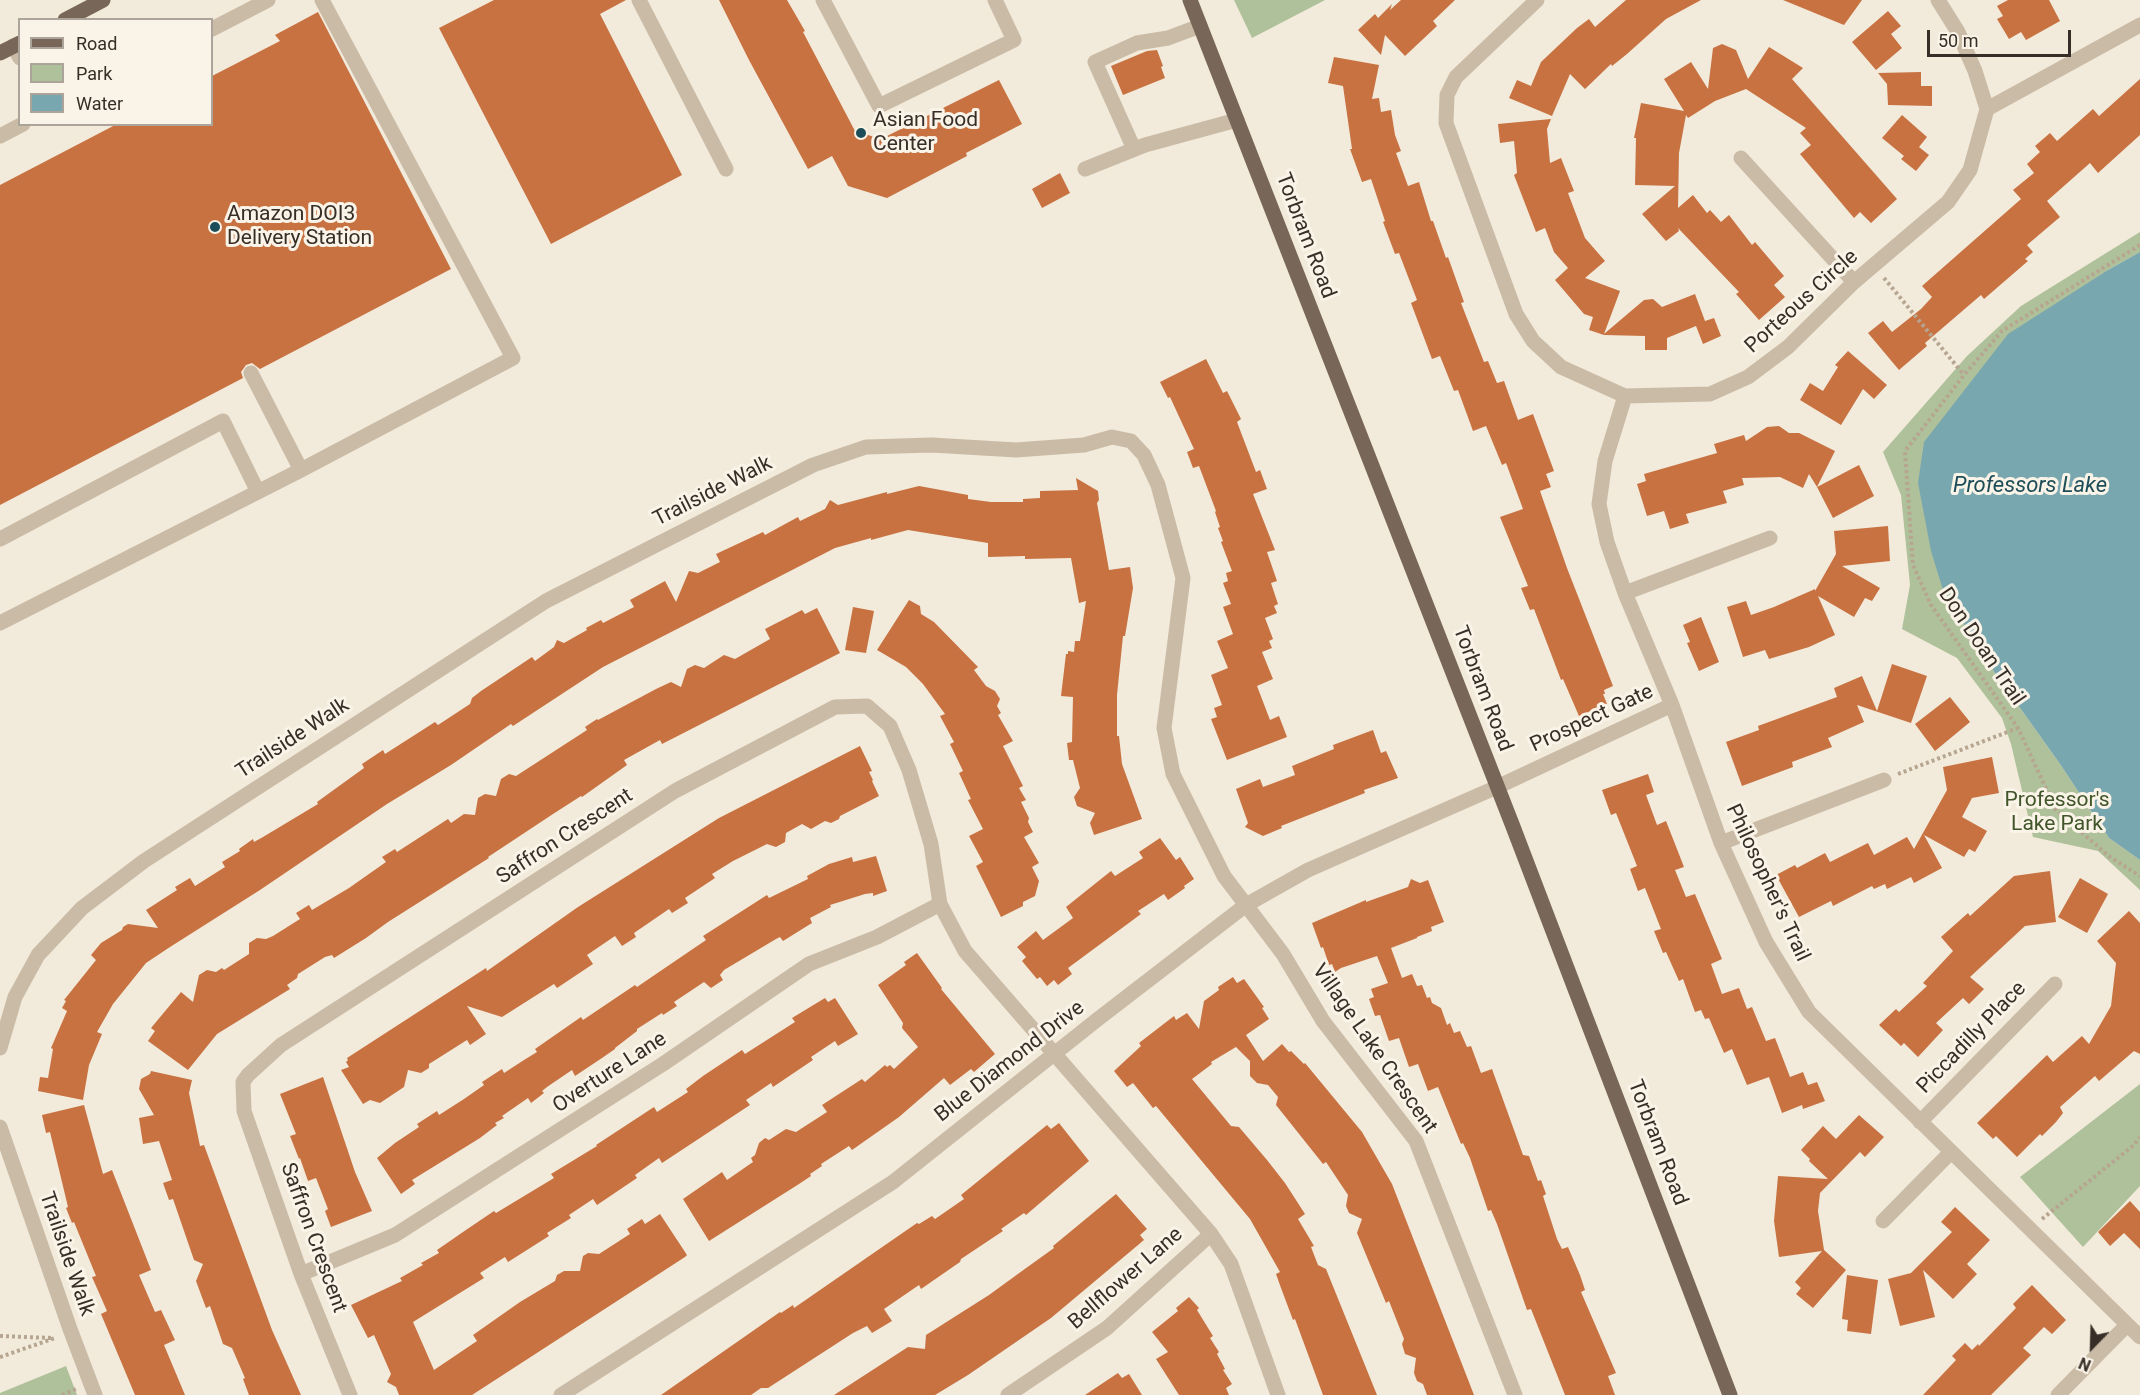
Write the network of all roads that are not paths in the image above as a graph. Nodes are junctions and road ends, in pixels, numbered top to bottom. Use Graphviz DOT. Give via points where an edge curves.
graph roads {
  1 [pos="103,0"];
  2 [pos="268,0"];
  3 [pos="322,0"];
  4 [pos="639,0"];
  5 [pos="994,0"];
  6 [pos="1190,0"];
  7 [pos="1537,0"];
  8 [pos="1938,0"];
  9 [pos="830,2"];
  10 [pos="69,18"];
  11 [pos="2140,25"];
  12 [pos="1200,26"];
  13 [pos="213,28"];
  14 [pos="1987,109"];
  15 [pos="1237,120"];
  16 [pos="18,126"];
  17 [pos="0,136"];
  18 [pos="1134,149"];
  19 [pos="1742,158"];
  20 [pos="726,169"];
  21 [pos="1086,169"];
  22 [pos="1854,282"];
  23 [pos="251,373"];
  24 [pos="1625,396"];
  25 [pos="301,470"];
  26 [pos="258,492"];
  27 [pos="1770,538"];
  28 [pos="0,539"];
  29 [pos="1625,593"];
  30 [pos="0,623"];
  31 [pos="1672,705"];
  32 [pos="1884,780"];
  33 [pos="1497,787"];
  34 [pos="1721,843"];
  35 [pos="940,904"];
  36 [pos="1246,905"];
  37 [pos="2055,984"];
  38 [pos="0,1048"];
  39 [pos="1054,1054"];
  40 [pos="1920,1122"];
  41 [pos="0,1126"];
  42 [pos="1951,1152"];
  43 [pos="1883,1221"];
  44 [pos="1211,1234"];
  45 [pos="301,1274"];
  46 [pos="2127,1325"];
  47 [pos="2140,1337"];
  48 [pos="95,1395"];
  49 [pos="350,1395"];
  50 [pos="561,1395"];
  51 [pos="1008,1395"];
  52 [pos="1278,1395"];
  53 [pos="1515,1395"];
  54 [pos="1730,1395"];
  55 [pos="2058,1395"];
  1 -- 10 [label="main road"];
  2 -- 13 [label="street"];
  3 -- 25 [label="street" via="513,358"];
  4 -- 20 [label="street"];
  5 -- 9 [label="street" via="1014,40 879,106"];
  6 -- 12 [label="main road, Torbram Road"];
  7 -- 24 [label="street, Porteous Circle" via="1456,77 1447,95 1446,123 1516,314 1533,341 1561,367"];
  8 -- 14 [label="street" via="1958,32"];
  11 -- 14 [label="street"];
  12 -- 15 [label="main road, Torbram Road"];
  12 -- 18 [label="street" via="1168,38 1137,43 1095,62"];
  14 -- 22 [label="street, Porteous Circle" via="1970,170 1948,202"];
  15 -- 18 [label="street"];
  15 -- 33 [label="main road, Torbram Road"];
  16 -- 17 [label="street"];
  18 -- 21 [label="street"];
  19 -- 22 [label="street"];
  22 -- 24 [label="street, Porteous Circle" via="1788,347 1748,377 1710,394"];
  23 -- 25 [label="street"];
  24 -- 29 [label="street, Philosopher's Trail" via="1605,461 1599,504"];
  25 -- 26 [label="street"];
  26 -- 28 [label="street" via="223,421"];
  26 -- 30 [label="street"];
  27 -- 29 [label="street"];
  29 -- 31 [label="street, Philosopher's Trail"];
  31 -- 33 [label="street, Prospect Gate"];
  31 -- 34 [label="street, Philosopher's Trail"];
  32 -- 34 [label="street"];
  33 -- 36 [label="street, Blue Diamond Drive" via="1308,870"];
  33 -- 54 [label="main road, Torbram Road"];
  34 -- 40 [label="street, Philosopher's Trail" via="1766,942 1809,1012"];
  35 -- 39 [label="street, Saffron Crescent" via="965,951"];
  35 -- 45 [label="street, Overture Lane" via="877,937 809,964 663,1064 395,1235"];
  35 -- 45 [label="street, Saffron Crescent" via="930,844 909,770 890,726 867,706 835,707 675,791 281,1045 248,1075 243,1082 244,1111"];
  36 -- 38 [label="street, Trailside Walk" via="1224,876 1173,774 1164,728 1183,578 1158,484 1144,455 1131,441 1112,437 1084,445 1016,450 932,445 866,447 813,465 546,601 144,861 82,908 38,955 15,997"];
  36 -- 39 [label="street, Blue Diamond Drive"];
  36 -- 53 [label="street, Village Lake Crescent" via="1283,954 1323,1021 1416,1141"];
  37 -- 40 [label="street, Piccadilly Place"];
  39 -- 44 [label="street"];
  39 -- 50 [label="street, Blue Diamond Drive" via="893,1182"];
  40 -- 42 [label="street, Philosopher's Trail"];
  41 -- 48 [label="street, Trailside Walk"];
  42 -- 43 [label="street"];
  42 -- 46 [label="street, Philosopher's Trail"];
  44 -- 51 [label="street, Bellflower Lane" via="1107,1328"];
  44 -- 52 [label="street" via="1231,1264"];
  45 -- 49 [label="street, Saffron Crescent"];
  46 -- 47 [label="street, Philosopher's Trail"];
  46 -- 55 [label="street"];
}
